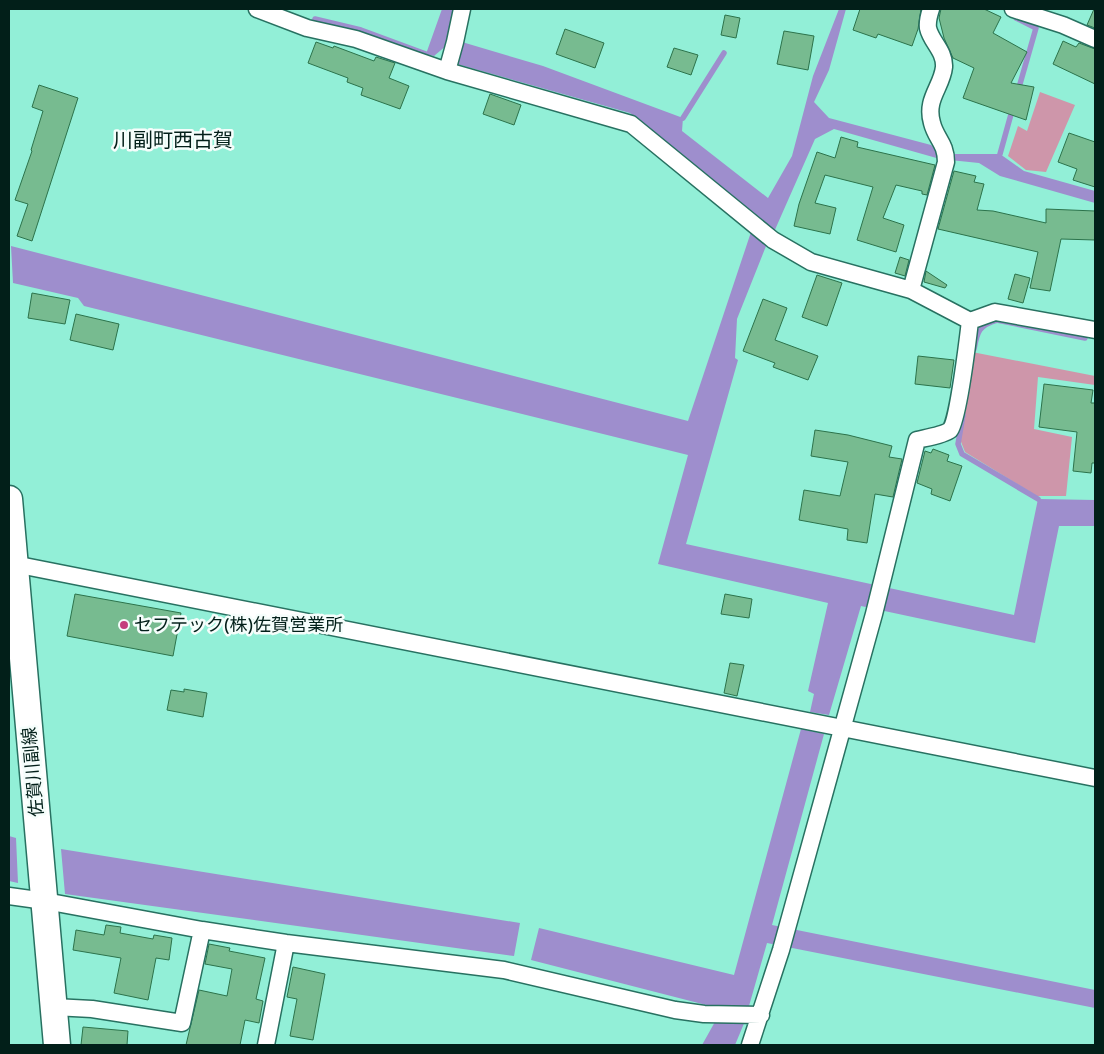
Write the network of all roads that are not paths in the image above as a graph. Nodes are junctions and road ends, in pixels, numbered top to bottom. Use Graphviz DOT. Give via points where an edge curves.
graph roads {
  1 [pos="257,9"];
  2 [pos="462,9"];
  3 [pos="931,9"];
  4 [pos="1013,9"];
  5 [pos="1095,40"];
  6 [pos="447,71"];
  7 [pos="911,290"];
  8 [pos="970,321"];
  9 [pos="1095,330"];
  10 [pos="9,499"];
  11 [pos="12,564"];
  12 [pos="841,729"];
  13 [pos="1095,778"];
  14 [pos="9,896"];
  15 [pos="45,901"];
  16 [pos="202,930"];
  17 [pos="286,943"];
  18 [pos="54,1007"];
  19 [pos="761,1015"];
  20 [pos="58,1045"];
  21 [pos="266,1045"];
  22 [pos="750,1045"];
  1 -- 6 [label="street" via="307,28 356,38"];
  2 -- 6 [label="street"];
  3 -- 7 [label="street" via="928,28 943,56 944,69 930,104 932,123 946,157"];
  4 -- 5 [label="street" via="1063,25"];
  6 -- 7 [label="street" via="631,124 751,223 811,262"];
  7 -- 8 [label="street"];
  8 -- 9 [label="street" via="995,312"];
  8 -- 12 [label="street" via="953,426 948,432 917,440 874,614"];
  10 -- 11 [label="main road, 佐賀川副線"];
  11 -- 12 [label="street"];
  11 -- 15 [label="main road, 佐賀川副線"];
  12 -- 13 [label="street"];
  12 -- 19 [label="street"];
  14 -- 15 [label="street"];
  15 -- 16 [label="street"];
  15 -- 18 [label="main road, 佐賀川副線"];
  16 -- 17 [label="street"];
  16 -- 18 [label="street" via="182,1023 92,1009"];
  17 -- 19 [label="street" via="504,970 674,1010"];
  17 -- 21 [label="street"];
  18 -- 20 [label="main road, 佐賀川副線"];
  19 -- 22 [label="street"];
}
